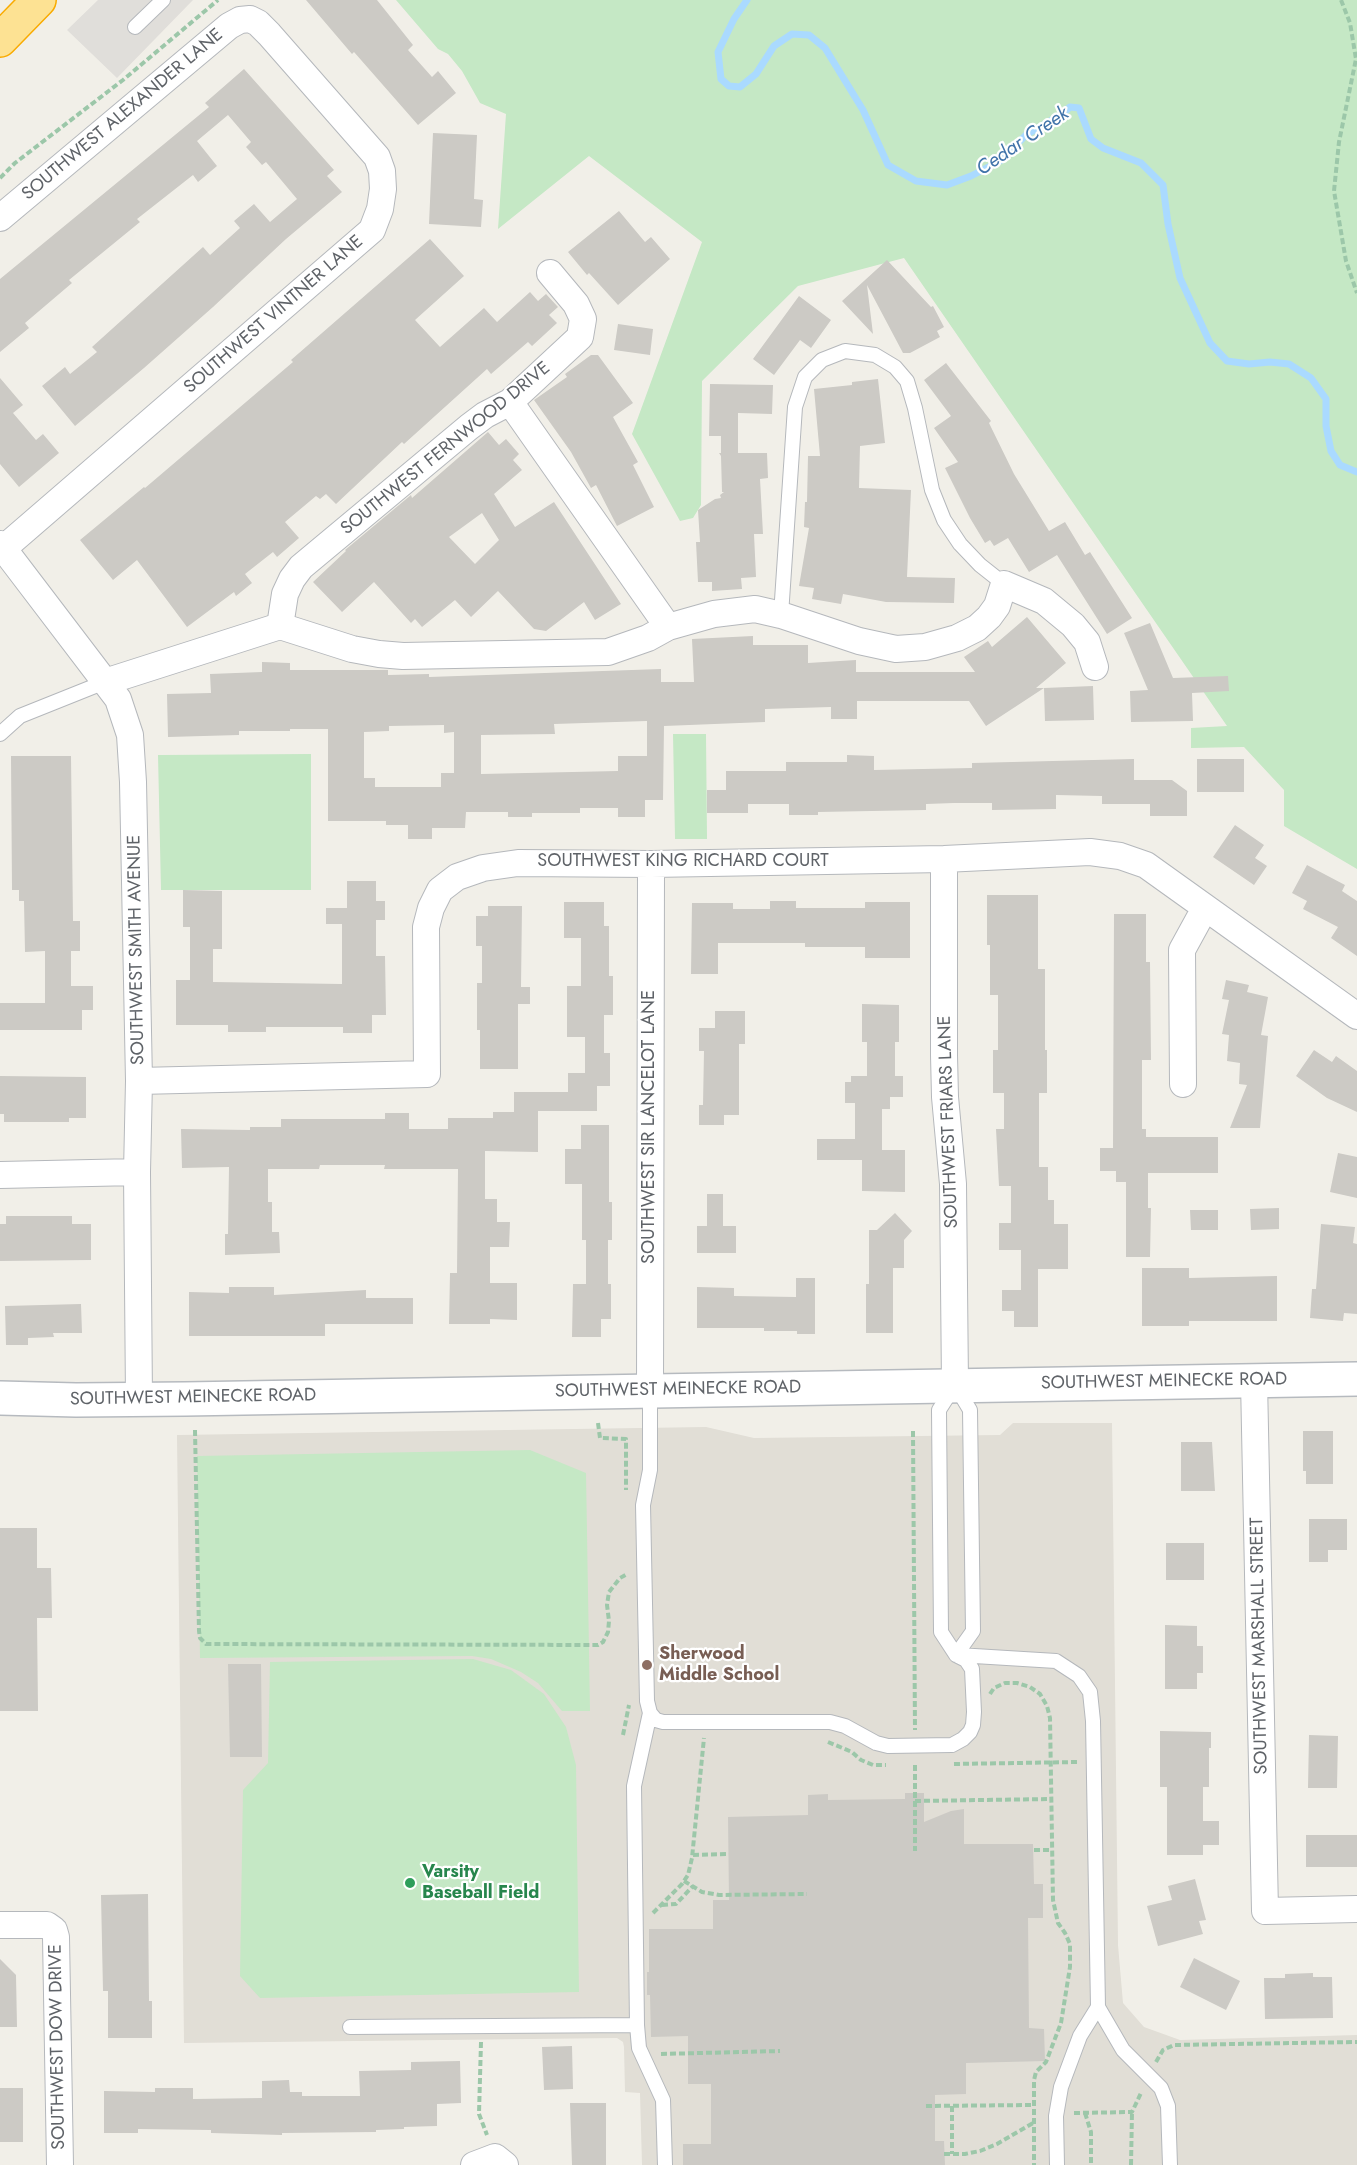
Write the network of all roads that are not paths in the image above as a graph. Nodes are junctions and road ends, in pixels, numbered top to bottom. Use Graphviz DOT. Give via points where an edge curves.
graph roads {
  1 [pos="39,0"];
  2 [pos="163,0"];
  3 [pos="250,19"];
  4 [pos="135,27"];
  5 [pos="0,40"];
  6 [pos="0,218"];
  7 [pos="550,273"];
  8 [pos="510,402"];
  9 [pos="2,546"];
  10 [pos="1004,584"];
  11 [pos="781,615"];
  12 [pos="280,626"];
  13 [pos="668,627"];
  14 [pos="1095,667"];
  15 [pos="105,682"];
  16 [pos="0,734"];
  17 [pos="944,859"];
  18 [pos="651,864"];
  19 [pos="1205,908"];
  20 [pos="1357,1016"];
  21 [pos="139,1081"];
  22 [pos="1183,1084"];
  23 [pos="137,1172"];
  24 [pos="0,1175"];
  25 [pos="1357,1379"];
  26 [pos="1254,1381"];
  27 [pos="955,1385"];
  28 [pos="650,1391"];
  29 [pos="0,1398"];
  30 [pos="139,1399"];
  31 [pos="956,1655"];
  32 [pos="650,1713"];
  33 [pos="1357,1909"];
  34 [pos="0,1925"];
  35 [pos="1098,2007"];
  36 [pos="637,2025"];
  37 [pos="350,2027"];
  38 [pos="60,2165"];
  39 [pos="665,2165"];
  40 [pos="1057,2165"];
  41 [pos="1170,2165"];
  1 -- 5 [label="highway"];
  2 -- 4 [label="lane"];
  3 -- 6 [label="street, SOUTHWEST ALEXANDER LANE" via="229,26"];
  3 -- 9 [label="street, SOUTHWEST VINTNER LANE" via="269,34 377,157 383,189 372,230"];
  7 -- 8 [label="street, SOUTHWEST FERNWOOD DRIVE" via="576,304 583,319 580,337"];
  8 -- 12 [label="street, SOUTHWEST FERNWOOD DRIVE" via="469,427 301,567 285,594"];
  8 -- 13 [label="street"];
  9 -- 15 [label="street, SOUTHWEST SMITH AVENUE"];
  10 -- 11 [label="street" via="997,606 978,628 925,647 896,649 859,641"];
  10 -- 11 [label="lane" via="960,544 944,520 932,490 907,381 895,367 875,355 845,351 822,360 805,377 795,406"];
  10 -- 14 [label="street" via="1044,602 1073,626 1086,642"];
  11 -- 13 [label="street" via="755,609 733,610"];
  12 -- 13 [label="street" via="352,649 403,656 608,652"];
  12 -- 15 [label="street"];
  15 -- 16 [label="lane" via="20,716"];
  15 -- 21 [label="street, SOUTHWEST SMITH AVENUE" via="118,699 130,735"];
  17 -- 18 [label="street, SOUTHWEST KING RICHARD COURT"];
  17 -- 19 [label="street, SOUTHWEST KING RICHARD COURT" via="1090,852 1120,856 1146,865"];
  17 -- 27 [label="street, SOUTHWEST FRIARS LANE" via="944,1055 953,1184"];
  18 -- 21 [label="street, SOUTHWEST KING RICHARD COURT" via="518,863 457,877 440,890 426,927 428,1074"];
  18 -- 28 [label="street, SOUTHWEST SIR LANCELOT LANE"];
  19 -- 20 [label="street, SOUTHWEST KING RICHARD COURT"];
  19 -- 22 [label="street" via="1182,950"];
  21 -- 23 [label="street, SOUTHWEST SMITH AVENUE"];
  23 -- 24 [label="street"];
  23 -- 30 [label="street, SOUTHWEST SMITH AVENUE"];
  25 -- 26 [label="main road, SOUTHWEST MEINECKE ROAD"];
  26 -- 27 [label="main road, SOUTHWEST MEINECKE ROAD"];
  26 -- 33 [label="street, SOUTHWEST MARSHALL STREET" via="1265,1911"];
  27 -- 28 [label="main road, SOUTHWEST MEINECKE ROAD"];
  27 -- 31 [label="lane" via="939,1410 938,1442 941,1632"];
  27 -- 31 [label="lane" via="970,1410 973,1631"];
  28 -- 30 [label="main road, SOUTHWEST MEINECKE ROAD"];
  28 -- 32 [label="lane" via="650,1470 644,1505"];
  29 -- 30 [label="main road, SOUTHWEST MEINECKE ROAD"];
  31 -- 32 [label="lane" via="972,1669 973,1725 963,1739 952,1745 888,1746 830,1722 663,1722"];
  31 -- 35 [label="lane" via="1056,1661 1079,1676 1090,1692 1094,1731"];
  32 -- 36 [label="lane" via="634,1786"];
  34 -- 38 [label="street, SOUTHWEST DOW DRIVE" via="47,1925 54,1930"];
  35 -- 40 [label="lane" via="1080,2036 1061,2087"];
  35 -- 41 [label="lane" via="1123,2050 1161,2088 1168,2106"];
  36 -- 37 [label="lane"];
  36 -- 39 [label="lane" via="639,2048 663,2100"];
}
